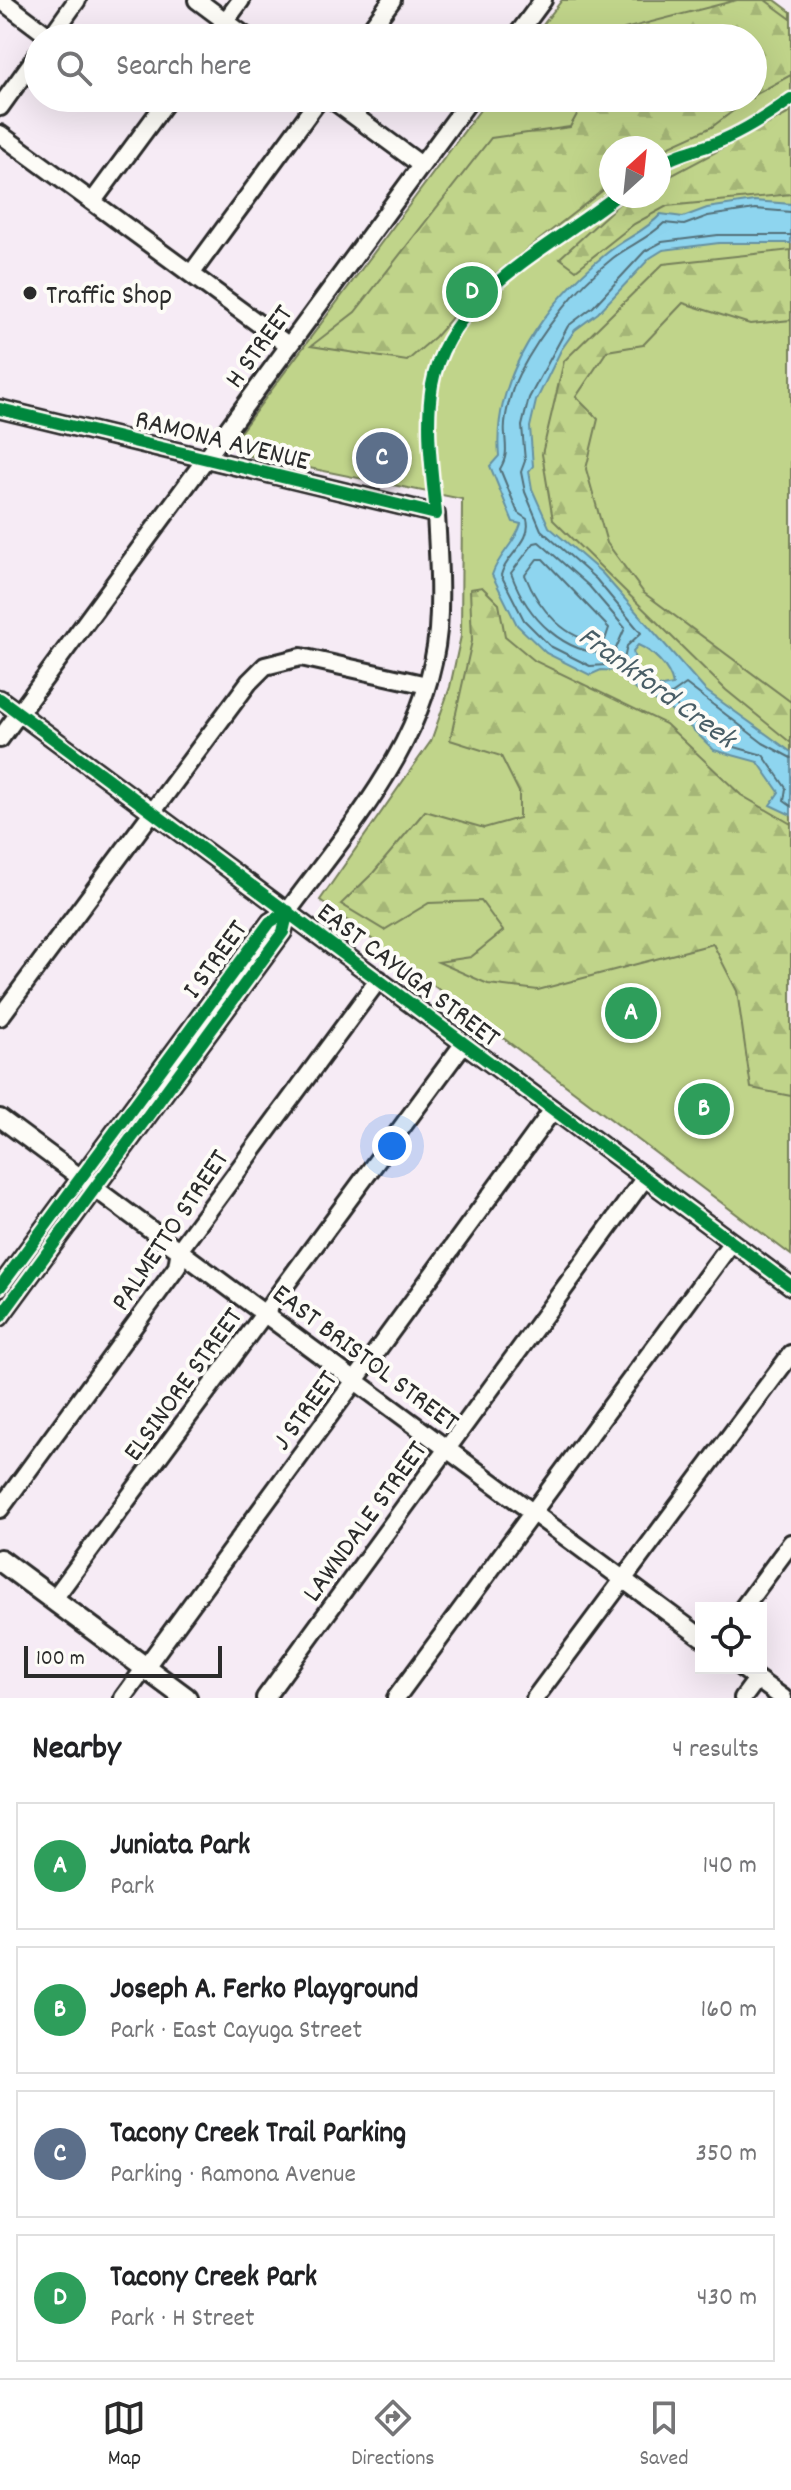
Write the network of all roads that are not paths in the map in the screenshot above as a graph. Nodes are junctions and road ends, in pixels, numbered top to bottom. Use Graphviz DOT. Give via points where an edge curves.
graph roads {
  1 [pos="1,0"];
  2 [pos="77,0"];
  3 [pos="197,0"];
  4 [pos="241,0"];
  5 [pos="392,0"];
  6 [pos="543,0"];
  7 [pos="226,22"];
  8 [pos="32,24"];
  9 [pos="60,24"];
  10 [pos="229,24"];
  11 [pos="374,24"];
  12 [pos="525,24"];
  13 [pos="24,74"];
  14 [pos="0,107"];
  15 [pos="159,112"];
  16 [pos="310,112"];
  17 [pos="349,112"];
  18 [pos="461,112"];
  19 [pos="0,134"];
  20 [pos="421,165"];
  21 [pos="93,201"];
  22 [pos="191,274"];
  23 [pos="289,346"];
  24 [pos="0,409"];
  25 [pos="206,459"];
  26 [pos="436,514"];
  27 [pos="427,685"];
  28 [pos="0,699"];
  29 [pos="19,713"];
  30 [pos="0,739"];
  31 [pos="154,810"];
  32 [pos="288,911"];
  33 [pos="379,979"];
  34 [pos="0,1017"];
  35 [pos="464,1043"];
  36 [pos="552,1111"];
  37 [pos="0,1118"];
  38 [pos="644,1179"];
  39 [pos="89,1181"];
  40 [pos="732,1242"];
  41 [pos="180,1249"];
  42 [pos="791,1286"];
  43 [pos="0,1287"];
  44 [pos="265,1312"];
  45 [pos="0,1317"];
  46 [pos="791,1354"];
  47 [pos="356,1381"];
  48 [pos="447,1449"];
  49 [pos="0,1509"];
  50 [pos="533,1512"];
  51 [pos="791,1543"];
  52 [pos="0,1560"];
  53 [pos="623,1579"];
  54 [pos="53,1600"];
  55 [pos="747,1602"];
  56 [pos="695,1633"];
  57 [pos="145,1668"];
  58 [pos="750,1674"];
  59 [pos="757,1679"];
  60 [pos="123,1698"];
  61 [pos="186,1698"];
  62 [pos="265,1698"];
  63 [pos="396,1698"];
  64 [pos="535,1698"];
  65 [pos="743,1698"];
  66 [pos="783,1698"];
  1 -- 8 [label="street"];
  2 -- 9 [label="street"];
  3 -- 7 [label="street"];
  4 -- 7 [label="street"];
  5 -- 11 [label="street"];
  6 -- 12 [label="street"];
  7 -- 10 [label="street"];
  13 -- 14 [label="street"];
  15 -- 21 [label="street"];
  16 -- 22 [label="street"];
  17 -- 20 [label="street"];
  18 -- 20 [label="street, H STREET"];
  19 -- 21 [label="street"];
  20 -- 23 [label="street, H STREET"];
  21 -- 22 [label="street"];
  22 -- 23 [label="street"];
  23 -- 25 [label="street, H STREET"];
  24 -- 25 [label="street, RAMONA AVENUE"];
  25 -- 26 [label="street, RAMONA AVENUE"];
  25 -- 29 [label="street, H STREET"];
  26 -- 27 [label="street, I STREET" via="438,632"];
  27 -- 31 [label="street" via="301,657 265,666"];
  27 -- 32 [label="street, I STREET" via="416,723 390,772"];
  28 -- 29 [label="street, EAST CAYUGA STREET"];
  29 -- 30 [label="street, H STREET"];
  29 -- 31 [label="street, EAST CAYUGA STREET"];
  31 -- 32 [label="street, EAST CAYUGA STREET"];
  31 -- 34 [label="street"];
  32 -- 33 [label="street, EAST CAYUGA STREET"];
  32 -- 39 [label="street, I STREET" via="270,922"];
  33 -- 35 [label="street, EAST CAYUGA STREET"];
  33 -- 41 [label="street, PALMETTO STREET"];
  35 -- 36 [label="street, EAST CAYUGA STREET"];
  35 -- 44 [label="street, ELSINORE STREET"];
  36 -- 38 [label="street, EAST CAYUGA STREET"];
  36 -- 47 [label="street, J STREET"];
  37 -- 39 [label="street, EAST BRISTOL STREET"];
  38 -- 40 [label="street, EAST CAYUGA STREET"];
  38 -- 48 [label="street, LAWNDALE STREET"];
  39 -- 41 [label="street, EAST BRISTOL STREET"];
  39 -- 43 [label="street, I STREET"];
  39 -- 45 [label="street, I STREET"];
  40 -- 42 [label="street, EAST CAYUGA STREET"];
  40 -- 50 [label="street"];
  41 -- 44 [label="street, EAST BRISTOL STREET"];
  41 -- 49 [label="street, PALMETTO STREET" via="177,1267"];
  44 -- 47 [label="street, EAST BRISTOL STREET"];
  44 -- 54 [label="street, ELSINORE STREET"];
  46 -- 53 [label="street"];
  47 -- 48 [label="street, EAST BRISTOL STREET"];
  47 -- 57 [label="street, J STREET"];
  48 -- 50 [label="street, EAST BRISTOL STREET"];
  48 -- 62 [label="street, LAWNDALE STREET"];
  50 -- 53 [label="street, EAST BRISTOL STREET"];
  50 -- 63 [label="street"];
  51 -- 55 [label="street"];
  52 -- 54 [label="main road"];
  53 -- 56 [label="street, EAST BRISTOL STREET"];
  53 -- 64 [label="street"];
  54 -- 57 [label="main road"];
  57 -- 60 [label="street, J STREET"];
  57 -- 61 [label="main road"];
  58 -- 59 [label="street"];
  59 -- 65 [label="street"];
  59 -- 66 [label="street"];
}
